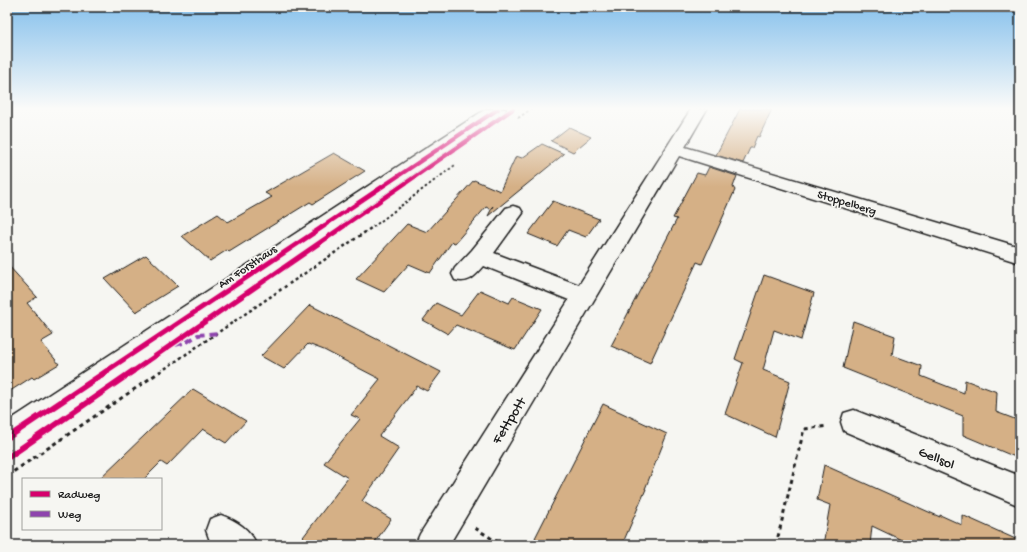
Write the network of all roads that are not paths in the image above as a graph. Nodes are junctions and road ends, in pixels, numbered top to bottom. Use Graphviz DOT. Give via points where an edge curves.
graph roads {
  1 [pos="476,135"];
  2 [pos="683,135"];
  3 [pos="674,149"];
  4 [pos="513,213"];
  5 [pos="480,256"];
  6 [pos="1020,256"];
  7 [pos="463,274"];
  8 [pos="584,296"];
  9 [pos="854,422"];
  10 [pos="7,438"];
  11 [pos="1020,491"];
  12 [pos="432,545"];
  1 -- 10 [label="street, Am Forsthaus"];
  2 -- 3 [label="street, Fettpott"];
  3 -- 6 [label="street, Stoppelberg"];
  3 -- 8 [label="street, Fettpott"];
  4 -- 5 [label="street"];
  5 -- 7 [label="street"];
  5 -- 8 [label="street"];
  8 -- 12 [label="street, Fettpott"];
  9 -- 11 [label="street, Gellsol"];
}
